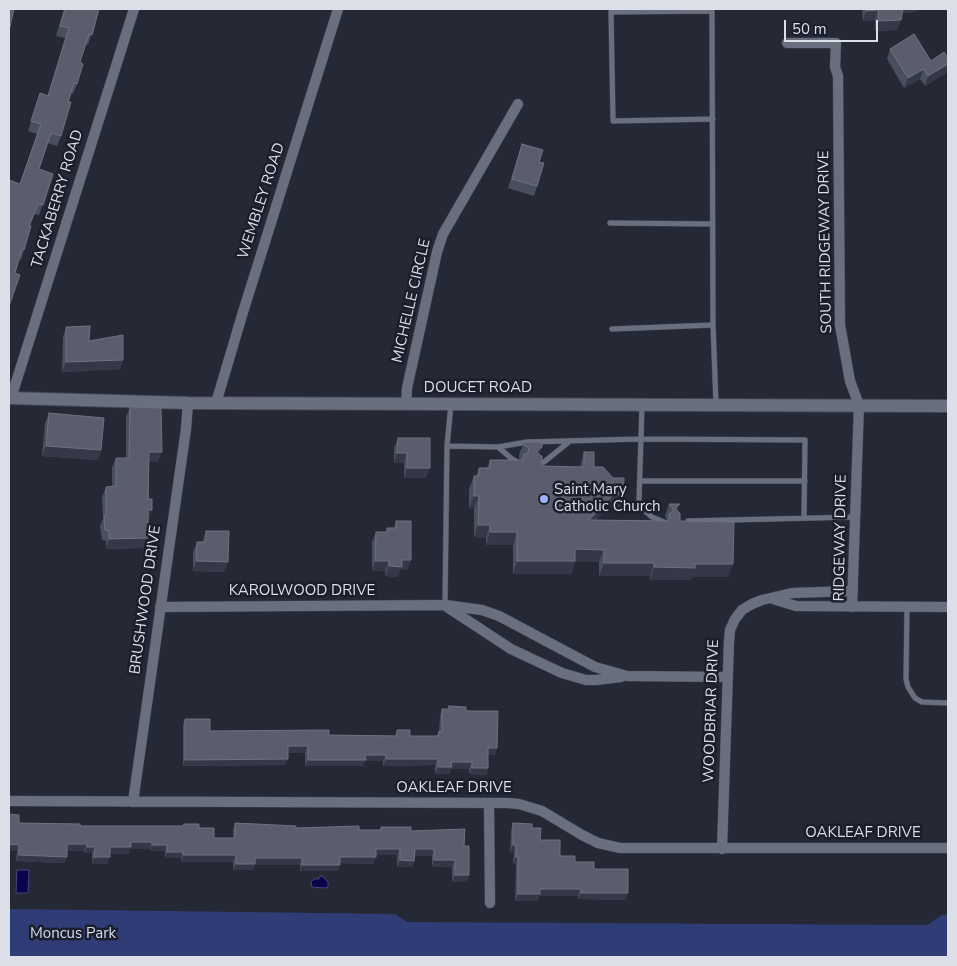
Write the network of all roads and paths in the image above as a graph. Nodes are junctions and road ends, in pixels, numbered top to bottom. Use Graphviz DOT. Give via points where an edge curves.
graph roads {
  1 [pos="134,9"];
  2 [pos="338,9"];
  3 [pos="787,43"];
  4 [pos="518,104"];
  5 [pos="713,119"];
  6 [pos="610,223"];
  7 [pos="713,224"];
  8 [pos="713,325"];
  9 [pos="612,329"];
  10 [pos="10,398"];
  11 [pos="188,403"];
  12 [pos="216,403"];
  13 [pos="406,404"];
  14 [pos="451,404"];
  15 [pos="642,405"];
  16 [pos="716,405"];
  17 [pos="859,405"];
  18 [pos="948,406"];
  19 [pos="641,440"];
  20 [pos="570,441"];
  21 [pos="447,446"];
  22 [pos="498,447"];
  23 [pos="520,463"];
  24 [pos="538,464"];
  25 [pos="640,481"];
  26 [pos="804,481"];
  27 [pos="855,517"];
  28 [pos="804,518"];
  29 [pos="686,521"];
  30 [pos="665,522"];
  31 [pos="853,591"];
  32 [pos="772,599"];
  33 [pos="445,606"];
  34 [pos="160,607"];
  35 [pos="852,607"];
  36 [pos="907,607"];
  37 [pos="948,607"];
  38 [pos="627,676"];
  39 [pos="728,677"];
  40 [pos="948,703"];
  41 [pos="9,801"];
  42 [pos="133,802"];
  43 [pos="488,803"];
  44 [pos="948,848"];
  45 [pos="722,849"];
  46 [pos="490,904"];
  1 -- 10 [label="street, TACKABERRY ROAD"];
  2 -- 12 [label="street, WEMBLEY ROAD"];
  3 -- 17 [label="street, SOUTH RIDGEWAY DRIVE" via="836,43 840,325 850,381"];
  4 -- 13 [label="street, MICHELLE CIRCLE" via="443,234"];
  5 -- 5 [label="lane" via="712,11 611,12 613,121"];
  5 -- 7 [label="lane"];
  6 -- 7 [label="lane"];
  7 -- 8 [label="lane"];
  8 -- 9 [label="lane"];
  8 -- 16 [label="lane"];
  10 -- 11 [label="street, DOUCET ROAD"];
  11 -- 12 [label="street, DOUCET ROAD"];
  11 -- 34 [label="street, BRUSHWOOD DRIVE"];
  12 -- 13 [label="street, DOUCET ROAD"];
  13 -- 14 [label="street, DOUCET ROAD"];
  14 -- 15 [label="street, DOUCET ROAD"];
  14 -- 21 [label="lane"];
  15 -- 16 [label="street, DOUCET ROAD"];
  15 -- 19 [label="lane"];
  16 -- 17 [label="street, DOUCET ROAD"];
  17 -- 18 [label="street, DOUCET ROAD"];
  17 -- 27 [label="street, RIDGEWAY DRIVE"];
  19 -- 20 [label="lane"];
  19 -- 25 [label="lane"];
  19 -- 26 [label="lane" via="805,440"];
  20 -- 22 [label="lane" via="527,442"];
  20 -- 24 [label="lane"];
  21 -- 22 [label="lane"];
  21 -- 33 [label="lane"];
  22 -- 23 [label="lane"];
  25 -- 26 [label="lane"];
  25 -- 30 [label="lane" via="642,506 652,517"];
  26 -- 28 [label="lane"];
  27 -- 28 [label="lane"];
  27 -- 31 [label="street, RIDGEWAY DRIVE"];
  28 -- 29 [label="lane"];
  31 -- 32 [label="street, WOODBRIAR DRIVE" via="792,593"];
  31 -- 35 [label="street, RIDGEWAY DRIVE"];
  32 -- 35 [label="street" via="796,606"];
  32 -- 39 [label="street, WOODBRIAR DRIVE" via="752,604 735,619 730,630"];
  33 -- 34 [label="street, KAROLWOOD DRIVE"];
  33 -- 38 [label="street, KAROLWOOD DRIVE" via="482,610 499,616 595,667"];
  33 -- 38 [label="street, KAROLWOOD DRIVE" via="511,649 562,673 586,680"];
  34 -- 42 [label="street, BRUSHWOOD DRIVE"];
  35 -- 36 [label="street, RIDGEWAY DRIVE"];
  36 -- 37 [label="street, RIDGEWAY DRIVE"];
  36 -- 40 [label="lane" via="908,687 914,698 922,702"];
  38 -- 39 [label="street, KAROLWOOD DRIVE"];
  39 -- 45 [label="street, WOODBRIAR DRIVE"];
  41 -- 42 [label="street, OAKLEAF DRIVE"];
  42 -- 43 [label="street, OAKLEAF DRIVE"];
  43 -- 45 [label="street, OAKLEAF DRIVE" via="519,804 542,811 582,835 611,847 635,850"];
  43 -- 46 [label="street"];
  44 -- 45 [label="street, OAKLEAF DRIVE"];
}
